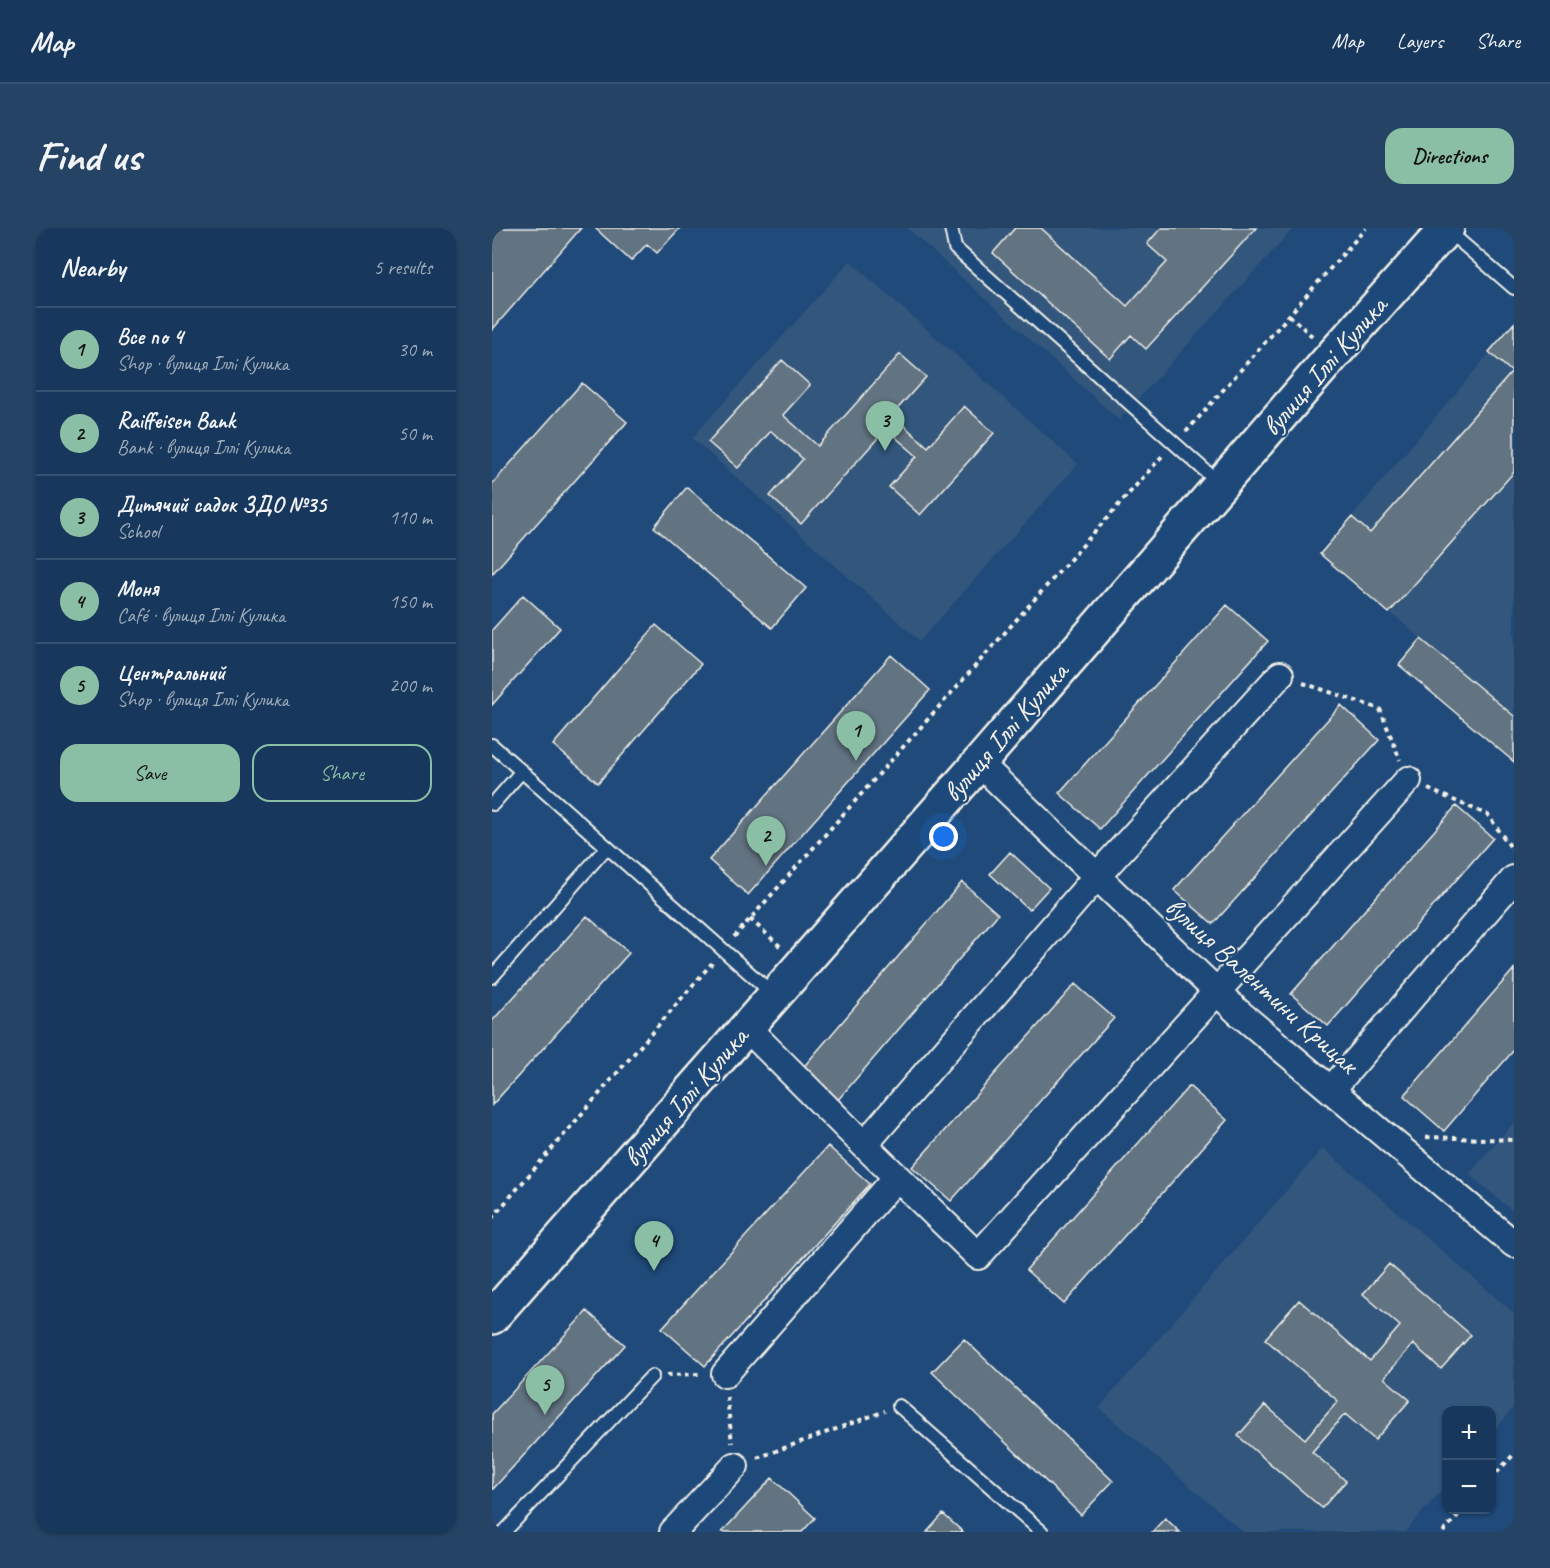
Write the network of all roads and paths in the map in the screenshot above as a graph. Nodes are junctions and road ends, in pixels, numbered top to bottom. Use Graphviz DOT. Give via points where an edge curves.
graph roads {
  1 [pos="951,228"];
  2 [pos="1366,228"];
  3 [pos="1446,229"];
  4 [pos="1514,288"];
  5 [pos="1289,315"];
  6 [pos="1313,337"];
  7 [pos="1175,443"];
  8 [pos="1221,484"];
  9 [pos="1280,675"];
  10 [pos="492,745"];
  11 [pos="979,763"];
  12 [pos="522,771"];
  13 [pos="1408,780"];
  14 [pos="493,804"];
  15 [pos="607,847"];
  16 [pos="1097,876"];
  17 [pos="1514,879"];
  18 [pos="750,919"];
  19 [pos="781,947"];
  20 [pos="723,950"];
  21 [pos="492,977"];
  22 [pos="1217,992"];
  23 [pos="774,995"];
  24 [pos="746,1027"];
  25 [pos="1331,1090"];
  26 [pos="1386,1136"];
  27 [pos="1513,1140"];
  28 [pos="864,1145"];
  29 [pos="897,1177"];
  30 [pos="492,1218"];
  31 [pos="1514,1244"];
  32 [pos="492,1317"];
  33 [pos="725,1374"];
  34 [pos="652,1376"];
  35 [pos="899,1406"];
  36 [pos="1514,1454"];
  37 [pos="735,1466"];
  38 [pos="1496,1474"];
  39 [pos="1459,1514"];
  40 [pos="504,1532"];
  41 [pos="673,1532"];
  42 [pos="1042,1532"];
  43 [pos="1443,1532"];
  1 -- 7 [label="lane" via="955,248"];
  2 -- 5 [label="path"];
  3 -- 4 [label="lane"];
  3 -- 8 [label="street, вулиця Іллі Кулика"];
  5 -- 6 [label="path"];
  5 -- 7 [label="path"];
  7 -- 8 [label="lane"];
  7 -- 18 [label="path"];
  8 -- 11 [label="street, вулиця Іллі Кулика"];
  9 -- 16 [label="street"];
  10 -- 12 [label="lane"];
  11 -- 16 [label="street, вулиця Валентини Крицак"];
  11 -- 23 [label="street, вулиця Іллі Кулика"];
  12 -- 14 [label="lane"];
  12 -- 15 [label="lane"];
  13 -- 22 [label="street"];
  15 -- 20 [label="lane"];
  15 -- 21 [label="lane"];
  16 -- 22 [label="street, вулиця Валентини Крицак"];
  16 -- 28 [label="street"];
  17 -- 25 [label="street"];
  18 -- 19 [label="path"];
  18 -- 20 [label="path"];
  20 -- 23 [label="lane"];
  20 -- 30 [label="path"];
  22 -- 25 [label="street, вулиця Валентини Крицак"];
  22 -- 29 [label="street" via="978,1256"];
  23 -- 24 [label="street, вулиця Іллі Кулика"];
  24 -- 28 [label="street"];
  24 -- 32 [label="street, вулиця Іллі Кулика"];
  25 -- 26 [label="street, вулиця Валентини Крицак"];
  26 -- 27 [label="path"];
  26 -- 31 [label="street, вулиця Валентини Крицак"];
  28 -- 29 [label="street"];
  29 -- 33 [label="street"];
  33 -- 34 [label="path"];
  33 -- 37 [label="path"];
  34 -- 40 [label="lane"];
  35 -- 37 [label="path"];
  35 -- 42 [label="lane"];
  36 -- 38 [label="path"];
  37 -- 41 [label="street"];
  39 -- 43 [label="path"];
}
